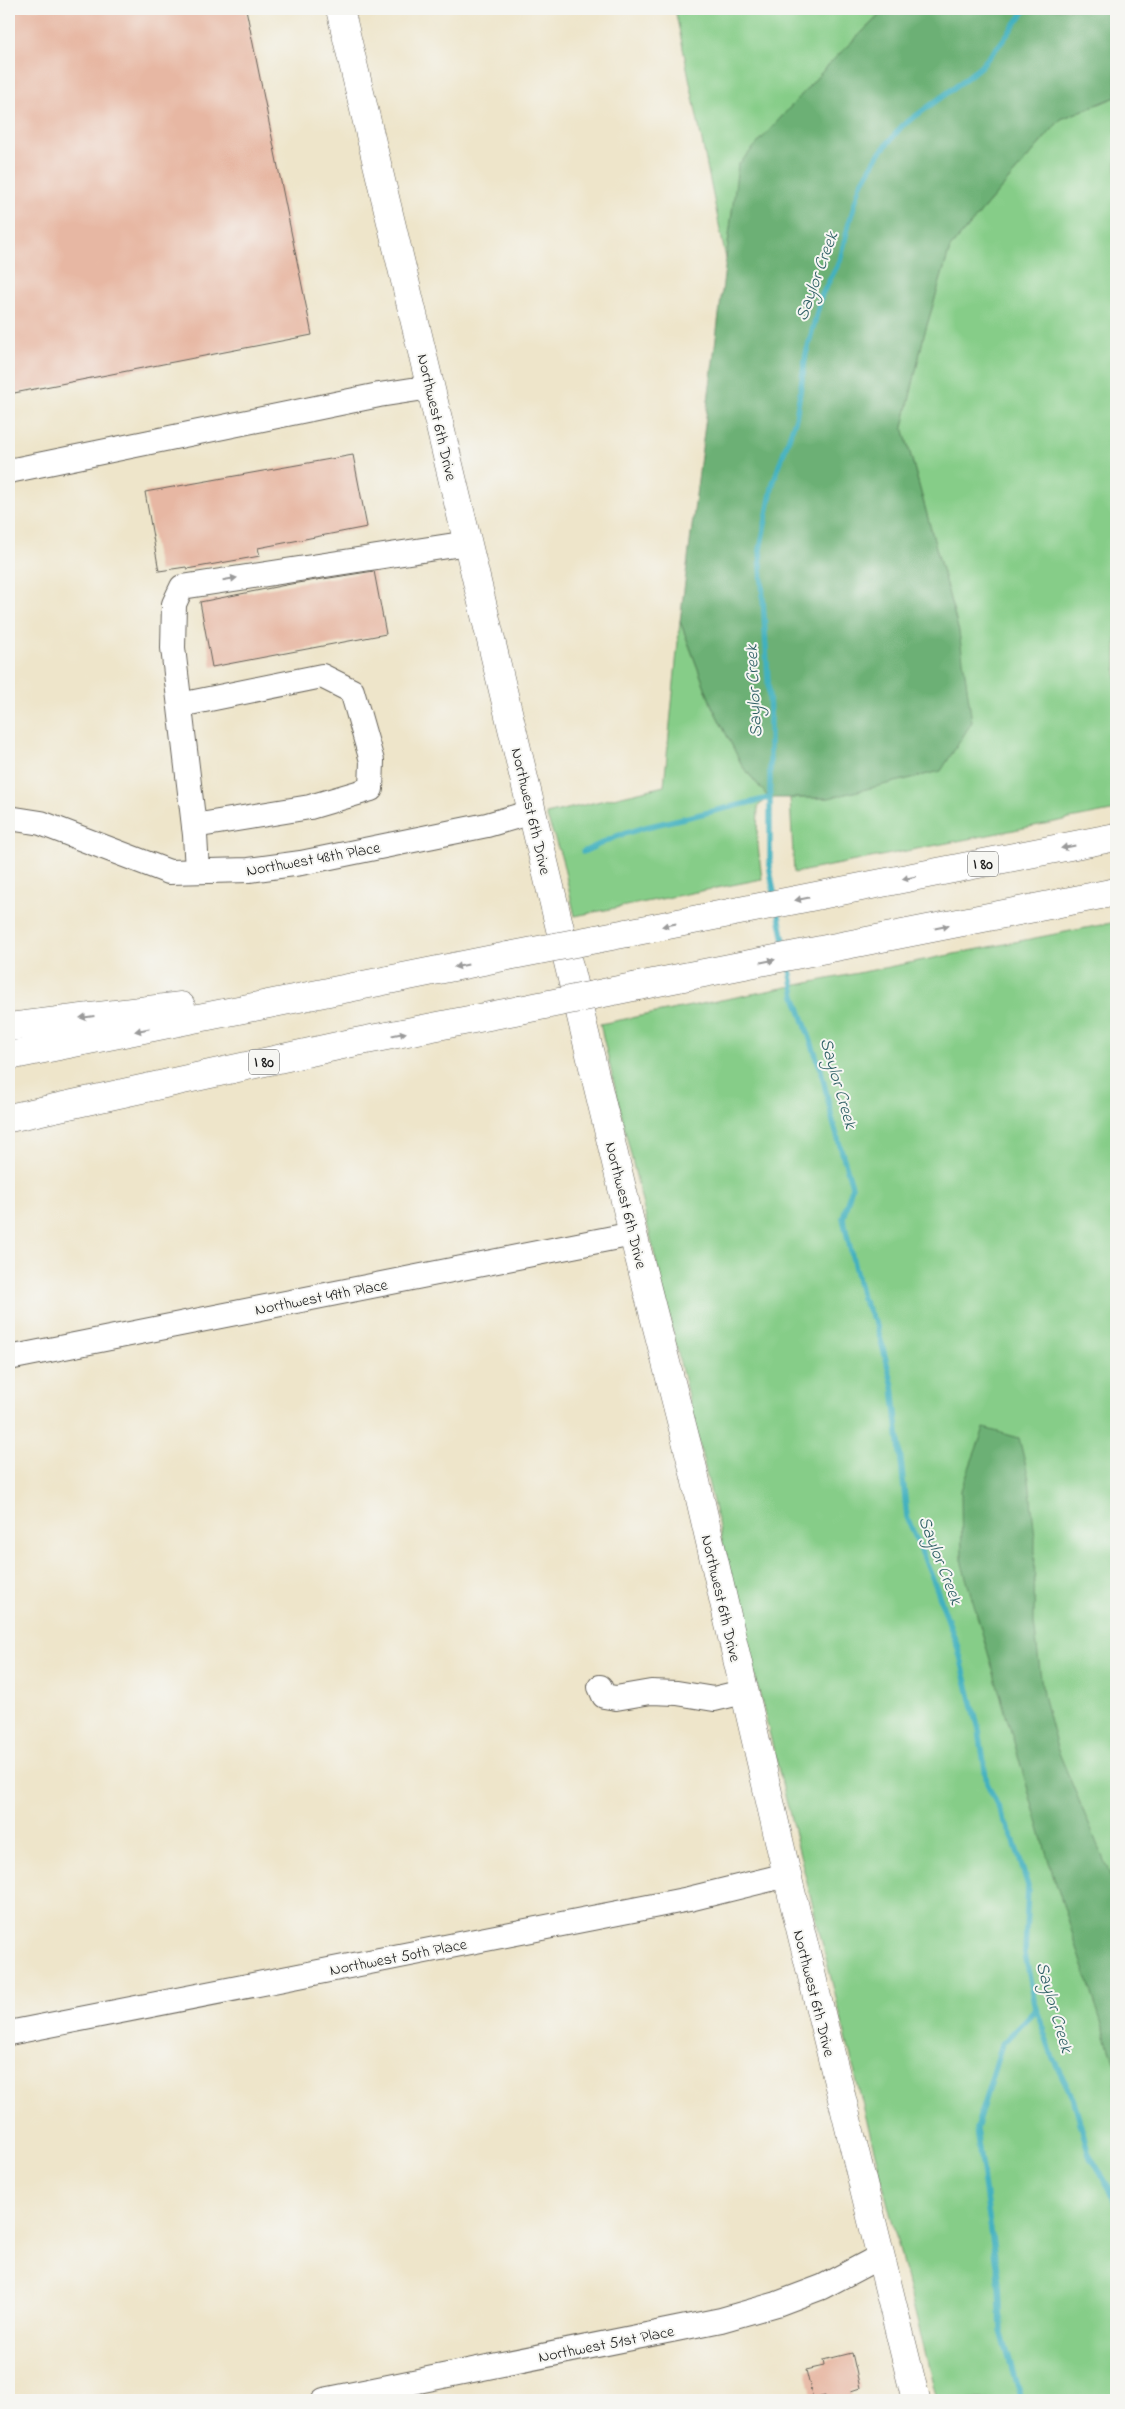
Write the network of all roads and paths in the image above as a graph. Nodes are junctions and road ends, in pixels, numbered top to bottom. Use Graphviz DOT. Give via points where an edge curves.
graph roads {
  1 [pos="340,9"];
  2 [pos="431,387"];
  3 [pos="9,471"];
  4 [pos="468,543"];
  5 [pos="180,705"];
  6 [pos="532,812"];
  7 [pos="9,818"];
  8 [pos="194,826"];
  9 [pos="1116,838"];
  10 [pos="197,871"];
  11 [pos="1116,892"];
  12 [pos="362,986"];
  13 [pos="9,1027"];
  14 [pos="356,1042"];
  15 [pos="9,1056"];
  16 [pos="9,1118"];
  17 [pos="9,1136"];
  18 [pos="634,1234"];
  19 [pos="9,1358"];
  20 [pos="600,1687"];
  21 [pos="743,1692"];
  22 [pos="787,1875"];
  23 [pos="9,2033"];
  24 [pos="879,2257"];
  25 [pos="324,2400"];
  26 [pos="916,2400"];
  1 -- 2 [label="main road, Northwest 6th Drive"];
  2 -- 3 [label="street"];
  2 -- 4 [label="main road, Northwest 6th Drive"];
  5 -- 4 [label="street, one-way" via="173,648 174,604 182,586"];
  4 -- 6 [label="main road, Northwest 6th Drive"];
  5 -- 8 [label="street"];
  5 -- 8 [label="street" via="322,676 352,691 372,761 371,789 310,807"];
  6 -- 10 [label="street, Northwest 48th Place" via="487,825 301,863 248,870"];
  6 -- 18 [label="main road, Northwest 6th Drive"];
  7 -- 10 [label="street, Northwest 48th Place" via="41,823 169,872"];
  8 -- 10 [label="street"];
  9 -- 12 [label="main road, I 80, one-way, bridge"];
  14 -- 11 [label="main road, I 80, one-way, bridge"];
  12 -- 13 [label="main road, one-way"];
  12 -- 15 [label="main road, I 80, one-way"];
  14 -- 16 [label="main road, I 80"];
  14 -- 17 [label="main road" via="119,1110"];
  18 -- 19 [label="street, Northwest 49th Place"];
  18 -- 21 [label="main road, Northwest 6th Drive" via="691,1460"];
  20 -- 21 [label="street" via="604,1696 616,1698 651,1692 714,1699"];
  21 -- 22 [label="main road, Northwest 6th Drive"];
  22 -- 23 [label="street, Northwest 50th Place" via="688,1899"];
  22 -- 24 [label="main road, Northwest 6th Drive"];
  24 -- 25 [label="street, Northwest 51st Place" via="822,2287 721,2320"];
  24 -- 26 [label="main road, Northwest 6th Drive"];
}
